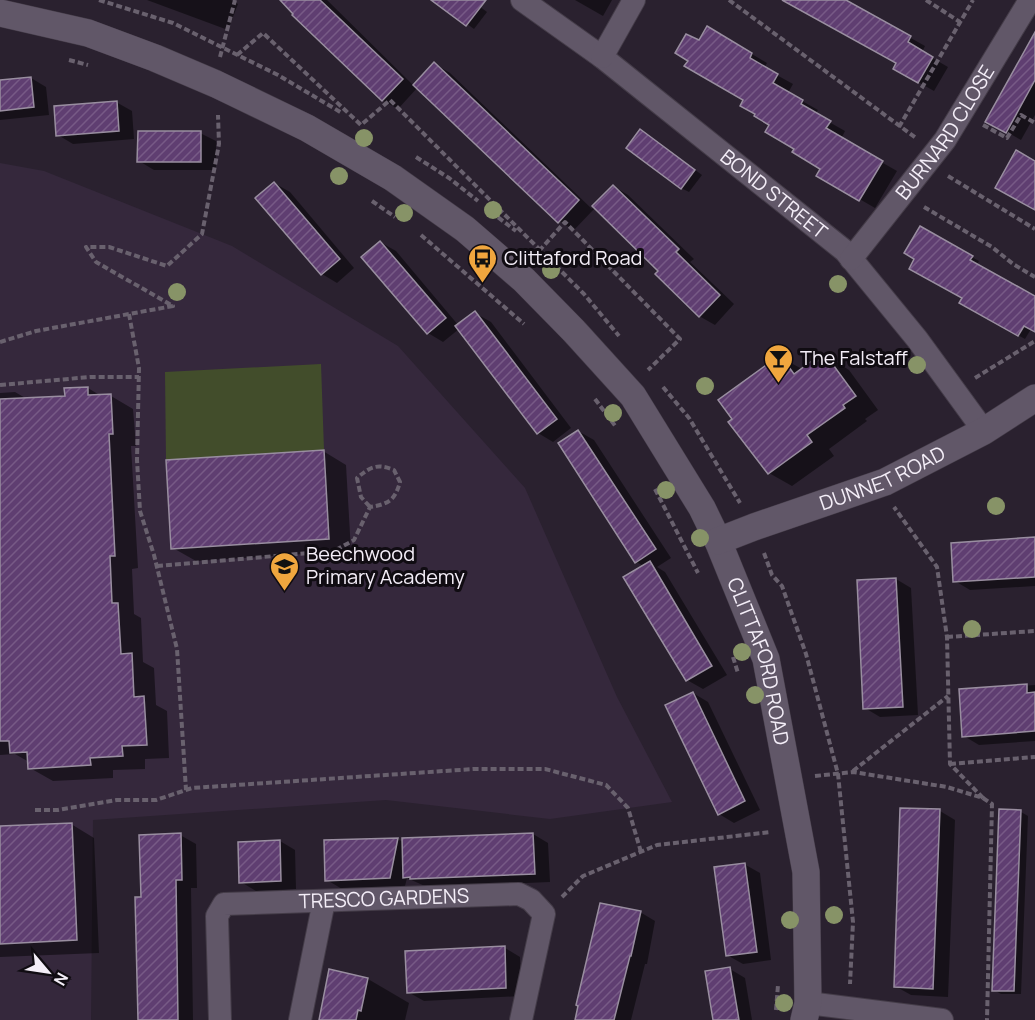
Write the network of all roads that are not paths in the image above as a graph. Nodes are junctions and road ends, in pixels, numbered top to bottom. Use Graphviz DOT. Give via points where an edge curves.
graph roads {
  1 [pos="522,0"];
  2 [pos="634,0"];
  3 [pos="1030,0"];
  4 [pos="0,13"];
  5 [pos="602,57"];
  6 [pos="851,259"];
  7 [pos="1035,398"];
  8 [pos="984,431"];
  9 [pos="718,541"];
  10 [pos="324,901"];
  11 [pos="806,1011"];
  12 [pos="220,1020"];
  13 [pos="300,1020"];
  14 [pos="521,1020"];
  15 [pos="942,1020"];
  1 -- 5 [label="street, BOND STREET"];
  2 -- 5 [label="street"];
  3 -- 6 [label="street, BURNARD CLOSE" via="931,158"];
  4 -- 9 [label="street, CLITTAFORD ROAD" via="88,33 216,84 307,128 393,178 465,229 524,280 633,396"];
  5 -- 6 [label="street, BOND STREET"];
  6 -- 8 [label="street, BOND STREET"];
  7 -- 8 [label="street, DUNNET ROAD"];
  8 -- 9 [label="street, DUNNET ROAD" via="878,485"];
  9 -- 11 [label="street, CLITTAFORD ROAD" via="766,659 789,779 806,872"];
  10 -- 12 [label="street, TRESCO GARDENS" via="224,904 217,916"];
  10 -- 13 [label="street"];
  10 -- 14 [label="street, TRESCO GARDENS" via="519,894 531,900 544,914"];
  11 -- 15 [label="street" via="849,1008"];
}
